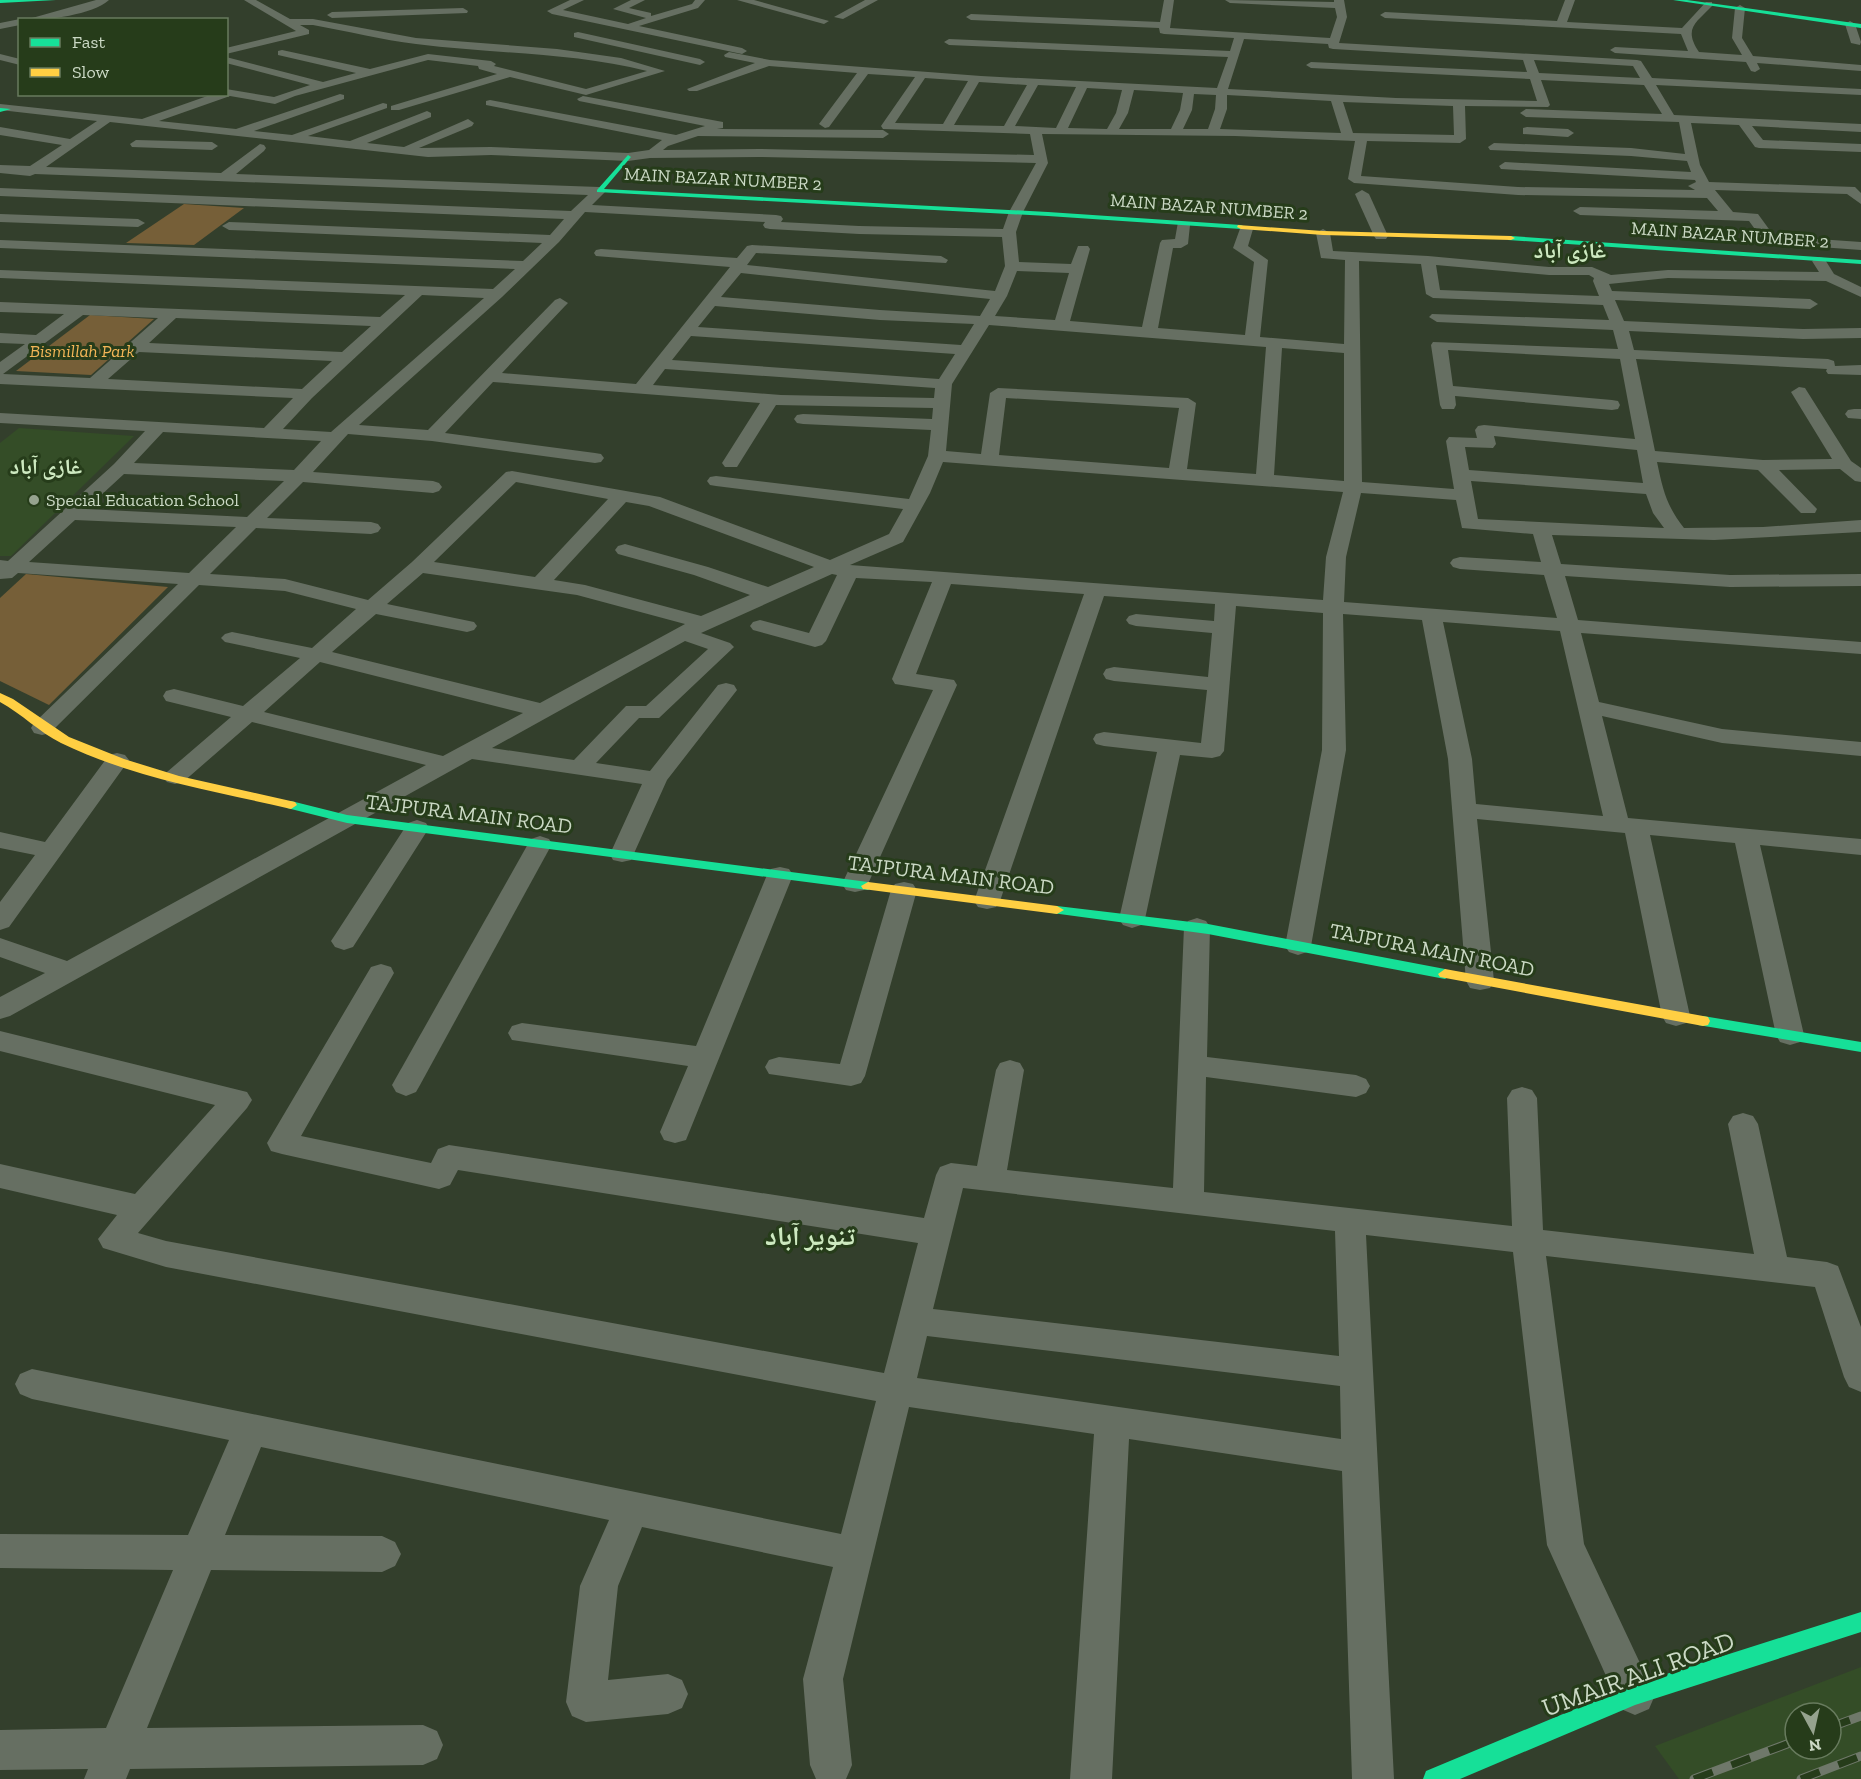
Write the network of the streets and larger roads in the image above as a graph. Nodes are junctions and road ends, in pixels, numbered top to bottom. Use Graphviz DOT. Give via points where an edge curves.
graph roads {
  1 [pos="53,0"];
  2 [pos="104,0"];
  3 [pos="249,0"];
  4 [pos="579,0"];
  5 [pos="640,0"];
  6 [pos="700,0"];
  7 [pos="742,0"];
  8 [pos="873,0"];
  9 [pos="1169,0"];
  10 [pos="1230,0"];
  11 [pos="1570,0"];
  12 [pos="1676,0"];
  13 [pos="0,1"];
  14 [pos="1392,1"];
  15 [pos="1339,2"];
  16 [pos="1709,4"];
  17 [pos="980,5"];
  18 [pos="1740,9"];
  19 [pos="463,11"];
  20 [pos="329,15"];
  21 [pos="1385,15"];
  22 [pos="278,16"];
  23 [pos="839,16"];
  24 [pos="659,17"];
  25 [pos="39,18"];
  26 [pos="1169,20"];
  27 [pos="824,21"];
  28 [pos="18,22"];
  29 [pos="289,22"];
  30 [pos="1536,22"];
  31 [pos="1561,23"];
  32 [pos="395,24"];
  33 [pos="1856,25"];
  34 [pos="0,26"];
  35 [pos="629,26"];
  36 [pos="1686,31"];
  37 [pos="578,35"];
  38 [pos="297,36"];
  39 [pos="1240,36"];
  40 [pos="1306,39"];
  41 [pos="319,40"];
  42 [pos="1604,40"];
  43 [pos="1335,41"];
  44 [pos="1626,41"];
  45 [pos="1856,43"];
  46 [pos="1542,46"];
  47 [pos="753,47"];
  48 [pos="1578,48"];
  49 [pos="228,51"];
  50 [pos="742,51"];
  51 [pos="282,53"];
  52 [pos="1426,53"];
  53 [pos="1111,54"];
  54 [pos="1234,54"];
  55 [pos="1746,55"];
  56 [pos="395,56"];
  57 [pos="1861,56"];
  58 [pos="0,57"];
  59 [pos="715,58"];
  60 [pos="1528,58"];
  61 [pos="417,60"];
  62 [pos="1699,60"];
  63 [pos="228,61"];
  64 [pos="621,61"];
  65 [pos="18,62"];
  66 [pos="768,63"];
  67 [pos="1808,64"];
  68 [pos="1861,68"];
  69 [pos="601,69"];
  70 [pos="865,70"];
  71 [pos="660,72"];
  72 [pos="922,72"];
  73 [pos="370,73"];
  74 [pos="514,73"];
  75 [pos="981,76"];
  76 [pos="1534,76"];
  77 [pos="580,77"];
  78 [pos="1861,81"];
  79 [pos="1034,82"];
  80 [pos="1648,82"];
  81 [pos="1083,84"];
  82 [pos="560,85"];
  83 [pos="1434,85"];
  84 [pos="324,86"];
  85 [pos="1129,86"];
  86 [pos="1767,88"];
  87 [pos="693,89"];
  88 [pos="1190,89"];
  89 [pos="1470,90"];
  90 [pos="1222,91"];
  91 [pos="1861,92"];
  92 [pos="228,93"];
  93 [pos="1546,94"];
  94 [pos="218,96"];
  95 [pos="26,97"];
  96 [pos="1336,98"];
  97 [pos="584,99"];
  98 [pos="1460,102"];
  99 [pos="490,103"];
  100 [pos="2,108"];
  101 [pos="1513,112"];
  102 [pos="1784,114"];
  103 [pos="427,115"];
  104 [pos="1677,119"];
  105 [pos="106,120"];
  106 [pos="1743,122"];
  107 [pos="141,123"];
  108 [pos="468,123"];
  109 [pos="825,124"];
  110 [pos="160,125"];
  111 [pos="946,127"];
  112 [pos="1861,128"];
  113 [pos="1008,129"];
  114 [pos="0,131"];
  115 [pos="1035,131"];
  116 [pos="1527,131"];
  117 [pos="1060,132"];
  118 [pos="235,133"];
  119 [pos="696,133"];
  120 [pos="1111,133"];
  121 [pos="1175,133"];
  122 [pos="1212,133"];
  123 [pos="1582,133"];
  124 [pos="884,134"];
  125 [pos="1354,137"];
  126 [pos="289,139"];
  127 [pos="678,139"];
  128 [pos="70,145"];
  129 [pos="349,145"];
  130 [pos="11,146"];
  131 [pos="196,146"];
  132 [pos="1494,147"];
  133 [pos="260,148"];
  134 [pos="1861,148"];
  135 [pos="403,151"];
  136 [pos="470,152"];
  137 [pos="317,154"];
  138 [pos="650,154"];
  139 [pos="574,155"];
  140 [pos="908,156"];
  141 [pos="628,157"];
  142 [pos="1692,158"];
  143 [pos="1041,159"];
  144 [pos="113,161"];
  145 [pos="467,165"];
  146 [pos="1505,166"];
  147 [pos="559,169"];
  148 [pos="0,170"];
  149 [pos="33,171"];
  150 [pos="448,172"];
  151 [pos="98,173"];
  152 [pos="902,173"];
  153 [pos="159,175"];
  154 [pos="223,178"];
  155 [pos="286,179"];
  156 [pos="1660,184"];
  157 [pos="433,185"];
  158 [pos="1705,186"];
  159 [pos="599,191"];
  160 [pos="0,192"];
  161 [pos="1362,194"];
  162 [pos="172,199"];
  163 [pos="1861,200"];
  164 [pos="263,203"];
  165 [pos="577,211"];
  166 [pos="1580,211"];
  167 [pos="1016,212"];
  168 [pos="1729,216"];
  169 [pos="147,217"];
  170 [pos="0,218"];
  171 [pos="1183,225"];
  172 [pos="1246,229"];
  173 [pos="221,232"];
  174 [pos="1010,233"];
  175 [pos="1323,233"];
  176 [pos="1381,236"];
  177 [pos="554,239"];
  178 [pos="0,243"];
  179 [pos="1861,246"];
  180 [pos="107,247"];
  181 [pos="1083,249"];
  182 [pos="198,250"];
  183 [pos="601,253"];
  184 [pos="1352,256"];
  185 [pos="941,260"];
  186 [pos="1428,260"];
  187 [pos="1819,261"];
  188 [pos="1861,262"];
  189 [pos="526,265"];
  190 [pos="738,266"];
  191 [pos="1012,266"];
  192 [pos="1077,269"];
  193 [pos="0,274"];
  194 [pos="1829,277"];
  195 [pos="161,280"];
  196 [pos="418,291"];
  197 [pos="1607,292"];
  198 [pos="1861,293"];
  199 [pos="497,294"];
  200 [pos="1000,296"];
  201 [pos="709,301"];
  202 [pos="560,303"];
  203 [pos="1810,304"];
  204 [pos="0,307"];
  205 [pos="81,309"];
  206 [pos="124,311"];
  207 [pos="173,313"];
  208 [pos="1437,317"];
  209 [pos="987,321"];
  210 [pos="384,322"];
  211 [pos="1618,324"];
  212 [pos="1061,325"];
  213 [pos="686,331"];
  214 [pos="1149,333"];
  215 [pos="1861,333"];
  216 [pos="0,338"];
  217 [pos="41,340"];
  218 [pos="1252,341"];
  219 [pos="1275,343"];
  220 [pos="134,347"];
  221 [pos="1352,349"];
  222 [pos="967,350"];
  223 [pos="1626,354"];
  224 [pos="346,357"];
  225 [pos="660,364"];
  226 [pos="0,370"];
  227 [pos="1861,370"];
  228 [pos="489,377"];
  229 [pos="0,379"];
  230 [pos="45,382"];
  231 [pos="93,384"];
  232 [pos="640,390"];
  233 [pos="1799,392"];
  234 [pos="306,394"];
  235 [pos="943,394"];
  236 [pos="771,399"];
  237 [pos="1612,405"];
  238 [pos="1,419"];
  239 [pos="803,419"];
  240 [pos="940,425"];
  241 [pos="160,426"];
  242 [pos="269,433"];
  243 [pos="340,433"];
  244 [pos="432,436"];
  245 [pos="1645,450"];
  246 [pos="937,456"];
  247 [pos="595,458"];
  248 [pos="989,460"];
  249 [pos="732,463"];
  250 [pos="1844,464"];
  251 [pos="1763,465"];
  252 [pos="120,468"];
  253 [pos="1177,474"];
  254 [pos="1461,475"];
  255 [pos="299,476"];
  256 [pos="1861,477"];
  257 [pos="1265,480"];
  258 [pos="716,481"];
  259 [pos="433,487"];
  260 [pos="1353,488"];
  261 [pos="1654,489"];
  262 [pos="622,495"];
  263 [pos="1464,495"];
  264 [pos="914,506"];
  265 [pos="1808,509"];
  266 [pos="68,514"];
  267 [pos="252,522"];
  268 [pos="1853,527"];
  269 [pos="371,528"];
  270 [pos="1541,529"];
  271 [pos="1679,534"];
  272 [pos="1861,543"];
  273 [pos="625,550"];
  274 [pos="1460,563"];
  275 [pos="419,566"];
  276 [pos="839,569"];
  277 [pos="4,570"];
  278 [pos="1553,570"];
  279 [pos="944,578"];
  280 [pos="192,579"];
  281 [pos="1861,580"];
  282 [pos="540,584"];
  283 [pos="1096,589"];
  284 [pos="768,594"];
  285 [pos="1226,599"];
  286 [pos="371,607"];
  287 [pos="1334,608"];
  288 [pos="1431,614"];
  289 [pos="1136,620"];
  290 [pos="703,623"];
  291 [pos="1569,625"];
  292 [pos="467,626"];
  293 [pos="760,626"];
  294 [pos="1223,628"];
  295 [pos="683,634"];
  296 [pos="232,638"];
  297 [pos="1861,648"];
  298 [pos="316,655"];
  299 [pos="1114,674"];
  300 [pos="1218,685"];
  301 [pos="726,690"];
  302 [pos="174,696"];
  303 [pos="0,697"];
  304 [pos="1588,706"];
  305 [pos="543,711"];
  306 [pos="249,713"];
  307 [pos="21,725"];
  308 [pos="42,728"];
  309 [pos="1104,739"];
  310 [pos="1170,747"];
  311 [pos="1861,749"];
  312 [pos="469,752"];
  313 [pos="117,760"];
  314 [pos="448,764"];
  315 [pos="579,768"];
  316 [pos="175,777"];
  317 [pos="656,779"];
  318 [pos="1463,810"];
  319 [pos="347,819"];
  320 [pos="1626,825"];
  321 [pos="417,828"];
  322 [pos="1746,837"];
  323 [pos="0,840"];
  324 [pos="540,844"];
  325 [pos="1859,850"];
  326 [pos="51,851"];
  327 [pos="622,854"];
  328 [pos="780,874"];
  329 [pos="855,884"];
  330 [pos="904,890"];
  331 [pos="987,901"];
  332 [pos="1132,919"];
  333 [pos="0,921"];
  334 [pos="1197,927"];
  335 [pos="344,941"];
  336 [pos="1298,946"];
  337 [pos="0,947"];
  338 [pos="68,971"];
  339 [pos="381,974"];
  340 [pos="1480,981"];
  341 [pos="0,1009"];
  342 [pos="1676,1016"];
  343 [pos="522,1033"];
  344 [pos="1790,1035"];
  345 [pos="0,1041"];
  346 [pos="1861,1047"];
  347 [pos="706,1058"];
  348 [pos="1192,1065"];
  349 [pos="779,1067"];
  350 [pos="1010,1070"];
  351 [pos="406,1085"];
  352 [pos="1356,1086"];
  353 [pos="1522,1098"];
  354 [pos="1743,1124"];
  355 [pos="675,1132"];
  356 [pos="0,1176"];
  357 [pos="990,1180"];
  358 [pos="1188,1202"];
  359 [pos="141,1208"];
  360 [pos="1350,1221"];
  361 [pos="936,1233"];
  362 [pos="1528,1241"];
  363 [pos="1773,1269"];
  364 [pos="914,1321"];
  365 [pos="1355,1374"];
  366 [pos="1861,1377"];
  367 [pos="32,1384"];
  368 [pos="896,1390"];
  369 [pos="1112,1421"];
  370 [pos="251,1429"];
  371 [pos="1359,1457"];
  372 [pos="632,1508"];
  373 [pos="0,1551"];
  374 [pos="199,1552"];
  375 [pos="382,1554"];
  376 [pos="855,1554"];
  377 [pos="1861,1622"];
  378 [pos="668,1694"];
  379 [pos="1635,1695"];
  380 [pos="423,1745"];
  381 [pos="0,1750"];
  382 [pos="111,1765"];
  383 [pos="831,1765"];
  384 [pos="1091,1779"];
  385 [pos="1373,1779"];
  386 [pos="1434,1779"];
  1 -- 13 [label="street"];
  2 -- 25 [label="street"];
  3 -- 22 [label="street"];
  4 -- 35 [label="street" via="552,11"];
  5 -- 24 [label="street" via="618,9"];
  6 -- 24 [label="street" via="694,6"];
  7 -- 27 [label="street"];
  8 -- 23 [label="street"];
  9 -- 26 [label="street"];
  10 -- 15 [label="street"];
  11 -- 31 [label="street"];
  12 -- 16 [label="street"];
  14 -- 21 [label="street"];
  15 -- 43 [label="street"];
  16 -- 18 [label="street"];
  16 -- 36 [label="street"];
  17 -- 26 [label="street" via="968,21"];
  18 -- 33 [label="street"];
  18 -- 55 [label="street" via="1737,38"];
  19 -- 20 [label="street"];
  20 -- 22 [label="street"];
  20 -- 32 [label="street"];
  21 -- 30 [label="street"];
  21 -- 46 [label="street" via="1383,33"];
  22 -- 29 [label="street"];
  24 -- 35 [label="street"];
  26 -- 39 [label="street" via="1164,31"];
  28 -- 34 [label="street"];
  29 -- 38 [label="street" via="304,32"];
  29 -- 64 [label="street" via="313,22 416,41"];
  30 -- 31 [label="street"];
  30 -- 46 [label="street"];
  31 -- 36 [label="street"];
  33 -- 45 [label="street"];
  35 -- 50 [label="street"];
  36 -- 62 [label="street"];
  37 -- 59 [label="street"];
  38 -- 41 [label="street"];
  38 -- 49 [label="street"];
  39 -- 40 [label="street"];
  39 -- 54 [label="street"];
  40 -- 43 [label="street"];
  40 -- 83 [label="street" via="1307,64"];
  42 -- 44 [label="street"];
  43 -- 52 [label="street" via="1333,46"];
  46 -- 60 [label="street"];
  46 -- 80 [label="street" via="1636,63"];
  47 -- 50 [label="street"];
  48 -- 62 [label="street"];
  50 -- 59 [label="street"];
  51 -- 73 [label="street"];
  52 -- 60 [label="street"];
  52 -- 83 [label="street"];
  53 -- 53 [label="street" via="1115,39 958,32 945,46"];
  53 -- 54 [label="street"];
  54 -- 90 [label="street"];
  55 -- 57 [label="street"];
  55 -- 62 [label="street"];
  55 -- 67 [label="street"];
  55 -- 86 [label="street"];
  56 -- 61 [label="street"];
  58 -- 65 [label="street"];
  59 -- 66 [label="street"];
  59 -- 71 [label="street"];
  60 -- 76 [label="street"];
  61 -- 73 [label="street"];
  61 -- 74 [label="street" via="428,57 491,64 483,67"];
  63 -- 84 [label="street"];
  64 -- 69 [label="street"];
  64 -- 71 [label="street"];
  66 -- 70 [label="street"];
  66 -- 87 [label="street"];
  67 -- 68 [label="street"];
  67 -- 78 [label="street" via="1820,79"];
  70 -- 72 [label="street"];
  70 -- 109 [label="street"];
  71 -- 82 [label="street" via="586,92"];
  72 -- 75 [label="street"];
  72 -- 111 [label="street" via="887,126"];
  73 -- 84 [label="street"];
  74 -- 82 [label="street"];
  74 -- 126 [label="street"];
  75 -- 79 [label="street"];
  75 -- 111 [label="street"];
  76 -- 80 [label="street"];
  76 -- 83 [label="street"];
  76 -- 93 [label="street"];
  77 -- 82 [label="street"];
  79 -- 81 [label="street" via="1048,78"];
  79 -- 113 [label="street"];
  80 -- 86 [label="street"];
  80 -- 104 [label="street"];
  81 -- 85 [label="street" via="1101,80"];
  81 -- 117 [label="street"];
  83 -- 96 [label="street" via="1398,106"];
  83 -- 98 [label="street"];
  84 -- 92 [label="street" via="275,101"];
  84 -- 118 [label="street" via="351,93"];
  85 -- 88 [label="street" via="1165,73"];
  85 -- 120 [label="street" via="1122,113"];
  86 -- 91 [label="street"];
  86 -- 102 [label="street"];
  88 -- 90 [label="street"];
  88 -- 121 [label="street"];
  89 -- 93 [label="street"];
  90 -- 96 [label="street" via="1285,100"];
  90 -- 122 [label="street" via="1221,110"];
  93 -- 98 [label="street" via="1544,105"];
  94 -- 107 [label="street"];
  95 -- 100 [label="street"];
  96 -- 125 [label="street"];
  97 -- 119 [label="street" via="719,125"];
  98 -- 125 [label="street" via="1460,139 1405,133"];
  99 -- 127 [label="street"];
  100 -- 105 [label="street"];
  101 -- 104 [label="street"];
  102 -- 106 [label="street"];
  102 -- 112 [label="street"];
  103 -- 129 [label="street"];
  104 -- 106 [label="street"];
  104 -- 142 [label="street"];
  105 -- 107 [label="street"];
  105 -- 128 [label="street"];
  106 -- 134 [label="street" via="1759,144"];
  107 -- 110 [label="street"];
  108 -- 135 [label="street"];
  110 -- 118 [label="street"];
  110 -- 131 [label="street" via="132,147"];
  111 -- 113 [label="street"];
  113 -- 115 [label="street"];
  114 -- 128 [label="street"];
  115 -- 117 [label="street"];
  115 -- 143 [label="street"];
  116 -- 123 [label="street"];
  117 -- 120 [label="street"];
  118 -- 126 [label="street"];
  119 -- 124 [label="street"];
  119 -- 127 [label="street"];
  120 -- 121 [label="street"];
  121 -- 122 [label="street"];
  122 -- 125 [label="street" via="1241,115 1289,129"];
  125 -- 158 [label="street" via="1362,144 1354,179 1518,191"];
  126 -- 137 [label="street"];
  127 -- 138 [label="street" via="664,143"];
  128 -- 130 [label="street"];
  128 -- 149 [label="street"];
  129 -- 135 [label="street"];
  129 -- 137 [label="street"];
  131 -- 133 [label="street"];
  131 -- 153 [label="street"];
  132 -- 142 [label="street"];
  133 -- 137 [label="street"];
  133 -- 154 [label="street"];
  135 -- 136 [label="street"];
  136 -- 139 [label="street"];
  136 -- 145 [label="street" via="456,165"];
  137 -- 155 [label="street"];
  138 -- 140 [label="street"];
  138 -- 141 [label="street"];
  139 -- 141 [label="street"];
  139 -- 147 [label="street"];
  140 -- 143 [label="street"];
  140 -- 152 [label="street"];
  141 -- 159 [label="street, MAIN BAZAR NUMBER 2"];
  142 -- 158 [label="street"];
  143 -- 167 [label="street"];
  144 -- 151 [label="street"];
  146 -- 158 [label="street"];
  148 -- 149 [label="street"];
  149 -- 151 [label="street"];
  149 -- 160 [label="street"];
  150 -- 157 [label="street"];
  151 -- 153 [label="street"];
  153 -- 154 [label="street"];
  154 -- 155 [label="street"];
  155 -- 157 [label="street"];
  155 -- 164 [label="street"];
  156 -- 158 [label="street"];
  157 -- 159 [label="street"];
  158 -- 163 [label="street" via="1850,189"];
  158 -- 168 [label="street"];
  159 -- 165 [label="street"];
  159 -- 167 [label="street, MAIN BAZAR NUMBER 2"];
  160 -- 162 [label="street"];
  161 -- 176 [label="street"];
  162 -- 164 [label="street"];
  162 -- 169 [label="street"];
  164 -- 165 [label="street"];
  164 -- 173 [label="street"];
  165 -- 174 [label="street" via="859,230"];
  165 -- 177 [label="street"];
  166 -- 168 [label="street"];
  167 -- 171 [label="street, MAIN BAZAR NUMBER 2"];
  167 -- 174 [label="street"];
  168 -- 179 [label="street" via="1753,217 1770,240"];
  169 -- 170 [label="street"];
  169 -- 180 [label="street"];
  171 -- 172 [label="street, MAIN BAZAR NUMBER 2"];
  171 -- 214 [label="street" via="1181,244 1167,243"];
  172 -- 175 [label="street, MAIN BAZAR NUMBER 2"];
  172 -- 218 [label="street" via="1240,248 1262,260"];
  173 -- 177 [label="street"];
  173 -- 182 [label="street"];
  174 -- 191 [label="street"];
  175 -- 176 [label="street, MAIN BAZAR NUMBER 2"];
  175 -- 184 [label="street" via="1326,255"];
  176 -- 187 [label="street, MAIN BAZAR NUMBER 2" via="1554,239"];
  177 -- 189 [label="street"];
  178 -- 180 [label="street"];
  180 -- 182 [label="street"];
  181 -- 192 [label="street"];
  182 -- 189 [label="street"];
  182 -- 195 [label="street"];
  183 -- 190 [label="street"];
  184 -- 186 [label="street"];
  184 -- 221 [label="street"];
  185 -- 190 [label="street" via="752,249"];
  186 -- 197 [label="street" via="1592,271"];
  186 -- 197 [label="street" via="1433,294"];
  187 -- 188 [label="street, MAIN BAZAR NUMBER 2"];
  187 -- 194 [label="street"];
  189 -- 199 [label="street"];
  190 -- 200 [label="street"];
  190 -- 201 [label="street"];
  191 -- 192 [label="street"];
  191 -- 200 [label="street"];
  192 -- 212 [label="street"];
  193 -- 195 [label="street"];
  194 -- 197 [label="street" via="1668,274"];
  194 -- 198 [label="street"];
  195 -- 196 [label="street"];
  195 -- 206 [label="street"];
  196 -- 199 [label="street"];
  196 -- 210 [label="street"];
  197 -- 203 [label="street"];
  197 -- 211 [label="street"];
  199 -- 243 [label="street"];
  200 -- 209 [label="street"];
  201 -- 209 [label="street"];
  201 -- 213 [label="street"];
  202 -- 228 [label="street"];
  204 -- 205 [label="street"];
  205 -- 206 [label="street"];
  205 -- 217 [label="street"];
  206 -- 207 [label="street"];
  207 -- 210 [label="street"];
  207 -- 220 [label="street"];
  208 -- 211 [label="street"];
  209 -- 212 [label="street"];
  209 -- 222 [label="street"];
  210 -- 224 [label="street"];
  211 -- 215 [label="street" via="1803,334"];
  211 -- 223 [label="street"];
  212 -- 214 [label="street"];
  213 -- 222 [label="street"];
  213 -- 225 [label="street"];
  214 -- 218 [label="street"];
  216 -- 217 [label="street"];
  217 -- 226 [label="street"];
  218 -- 219 [label="street"];
  219 -- 221 [label="street"];
  219 -- 257 [label="street"];
  220 -- 224 [label="street"];
  220 -- 231 [label="street"];
  221 -- 260 [label="street"];
  222 -- 235 [label="street"];
  223 -- 227 [label="street"];
  223 -- 237 [label="street" via="1438,345 1446,398"];
  223 -- 245 [label="street"];
  224 -- 234 [label="street"];
  225 -- 232 [label="street"];
  225 -- 235 [label="street"];
  228 -- 232 [label="street"];
  228 -- 244 [label="street"];
  229 -- 230 [label="street"];
  230 -- 231 [label="street"];
  230 -- 238 [label="street"];
  231 -- 234 [label="street"];
  232 -- 236 [label="street"];
  233 -- 250 [label="street"];
  234 -- 242 [label="street"];
  235 -- 236 [label="street"];
  235 -- 240 [label="street"];
  236 -- 249 [label="street"];
  238 -- 241 [label="street"];
  239 -- 240 [label="street"];
  240 -- 246 [label="street"];
  241 -- 242 [label="street"];
  241 -- 252 [label="street"];
  242 -- 243 [label="street"];
  243 -- 244 [label="street"];
  243 -- 255 [label="street"];
  244 -- 247 [label="street"];
  245 -- 251 [label="street"];
  245 -- 254 [label="street" via="1484,430 1487,444 1455,441"];
  245 -- 261 [label="street"];
  246 -- 248 [label="street"];
  246 -- 264 [label="street"];
  248 -- 253 [label="street"];
  248 -- 253 [label="street" via="998,393 1188,403"];
  250 -- 251 [label="street"];
  250 -- 256 [label="street"];
  251 -- 265 [label="street"];
  252 -- 255 [label="street"];
  252 -- 266 [label="street"];
  253 -- 257 [label="street"];
  254 -- 261 [label="street"];
  254 -- 263 [label="street"];
  255 -- 259 [label="street"];
  255 -- 267 [label="street"];
  257 -- 260 [label="street"];
  258 -- 264 [label="street"];
  260 -- 263 [label="street"];
  260 -- 287 [label="street" via="1336,557"];
  261 -- 271 [label="street" via="1662,513"];
  262 -- 275 [label="street" via="512,476"];
  262 -- 276 [label="street" via="653,501"];
  262 -- 282 [label="street"];
  263 -- 270 [label="street" via="1469,524"];
  264 -- 276 [label="street" via="896,538"];
  266 -- 267 [label="street"];
  266 -- 277 [label="street"];
  267 -- 269 [label="street"];
  267 -- 280 [label="street"];
  268 -- 271 [label="street"];
  268 -- 272 [label="street"];
  270 -- 271 [label="street"];
  270 -- 278 [label="street"];
  273 -- 284 [label="street"];
  274 -- 278 [label="street"];
  275 -- 282 [label="street"];
  275 -- 286 [label="street"];
  276 -- 279 [label="street"];
  276 -- 284 [label="street"];
  276 -- 293 [label="street" via="815,641"];
  277 -- 280 [label="street"];
  278 -- 281 [label="street" via="1730,581"];
  278 -- 291 [label="street"];
  279 -- 283 [label="street"];
  279 -- 329 [label="street" via="903,679 946,685"];
  280 -- 286 [label="street" via="285,585"];
  280 -- 308 [label="street"];
  282 -- 290 [label="street" via="578,589"];
  283 -- 285 [label="street"];
  283 -- 331 [label="street"];
  284 -- 290 [label="street"];
  285 -- 287 [label="street"];
  285 -- 294 [label="street"];
  286 -- 292 [label="street"];
  286 -- 298 [label="street"];
  287 -- 288 [label="street"];
  287 -- 336 [label="street" via="1334,750"];
  288 -- 291 [label="street"];
  288 -- 318 [label="street" via="1460,759"];
  289 -- 294 [label="street"];
  290 -- 295 [label="street"];
  291 -- 297 [label="street"];
  291 -- 304 [label="street"];
  294 -- 300 [label="street"];
  295 -- 305 [label="street"];
  295 -- 315 [label="street" via="723,647 651,714 634,711"];
  296 -- 298 [label="street"];
  298 -- 305 [label="street"];
  298 -- 306 [label="street"];
  299 -- 300 [label="street"];
  300 -- 310 [label="street" via="1212,751"];
  301 -- 317 [label="street"];
  302 -- 306 [label="street"];
  303 -- 308 [label="street, TAJPURA MAIN ROAD" via="20,707"];
  304 -- 311 [label="street" via="1722,736"];
  304 -- 320 [label="street"];
  305 -- 312 [label="street"];
  306 -- 314 [label="street"];
  306 -- 316 [label="street"];
  307 -- 308 [label="street, TAJPURA MAIN ROAD"];
  308 -- 313 [label="street, TAJPURA MAIN ROAD"];
  309 -- 310 [label="street"];
  310 -- 332 [label="street"];
  312 -- 314 [label="street"];
  312 -- 315 [label="street"];
  313 -- 316 [label="street, TAJPURA MAIN ROAD"];
  313 -- 326 [label="street"];
  314 -- 319 [label="street"];
  315 -- 317 [label="street"];
  316 -- 319 [label="street, TAJPURA MAIN ROAD"];
  317 -- 327 [label="street"];
  318 -- 320 [label="street"];
  318 -- 340 [label="street"];
  319 -- 321 [label="street, TAJPURA MAIN ROAD"];
  319 -- 338 [label="street"];
  320 -- 322 [label="street"];
  320 -- 342 [label="street"];
  321 -- 324 [label="street, TAJPURA MAIN ROAD"];
  321 -- 335 [label="street"];
  322 -- 325 [label="street"];
  322 -- 344 [label="street"];
  323 -- 326 [label="street"];
  324 -- 327 [label="street, TAJPURA MAIN ROAD"];
  324 -- 351 [label="street"];
  326 -- 333 [label="street"];
  327 -- 328 [label="street, TAJPURA MAIN ROAD"];
  328 -- 329 [label="street, TAJPURA MAIN ROAD"];
  328 -- 347 [label="street"];
  329 -- 330 [label="street, TAJPURA MAIN ROAD"];
  330 -- 331 [label="street, TAJPURA MAIN ROAD"];
  330 -- 349 [label="street" via="852,1076"];
  331 -- 332 [label="street, TAJPURA MAIN ROAD"];
  332 -- 334 [label="street, TAJPURA MAIN ROAD"];
  334 -- 336 [label="street, TAJPURA MAIN ROAD"];
  334 -- 348 [label="street"];
  336 -- 340 [label="street, TAJPURA MAIN ROAD"];
  337 -- 338 [label="street"];
  338 -- 341 [label="street"];
  339 -- 361 [label="street" via="282,1143 439,1177 448,1157"];
  340 -- 342 [label="street, TAJPURA MAIN ROAD"];
  342 -- 344 [label="street, TAJPURA MAIN ROAD"];
  343 -- 347 [label="street"];
  344 -- 346 [label="street, TAJPURA MAIN ROAD"];
  345 -- 359 [label="street" via="237,1100"];
  347 -- 355 [label="street"];
  348 -- 352 [label="street"];
  348 -- 358 [label="street"];
  350 -- 357 [label="street"];
  353 -- 362 [label="street"];
  354 -- 363 [label="street"];
  356 -- 359 [label="street"];
  357 -- 358 [label="street"];
  357 -- 361 [label="street" via="951,1175"];
  358 -- 360 [label="street"];
  359 -- 368 [label="street" via="114,1239 166,1254"];
  360 -- 362 [label="street"];
  360 -- 365 [label="street"];
  361 -- 364 [label="street"];
  362 -- 363 [label="street"];
  362 -- 379 [label="street" via="1566,1545"];
  363 -- 366 [label="street" via="1827,1275"];
  364 -- 365 [label="street"];
  364 -- 368 [label="street"];
  365 -- 371 [label="street"];
  367 -- 370 [label="street"];
  368 -- 369 [label="street"];
  368 -- 376 [label="street"];
  369 -- 371 [label="street"];
  369 -- 384 [label="street"];
  370 -- 372 [label="street"];
  370 -- 374 [label="street"];
  371 -- 385 [label="street"];
  372 -- 376 [label="street"];
  372 -- 378 [label="street" via="599,1586 586,1702"];
  373 -- 374 [label="street"];
  374 -- 375 [label="street"];
  374 -- 382 [label="street"];
  376 -- 383 [label="street" via="823,1679"];
  377 -- 379 [label="street, UMAIR ALI ROAD"];
  379 -- 386 [label="street, UMAIR ALI ROAD"];
  380 -- 382 [label="street"];
  381 -- 382 [label="street"];
}
